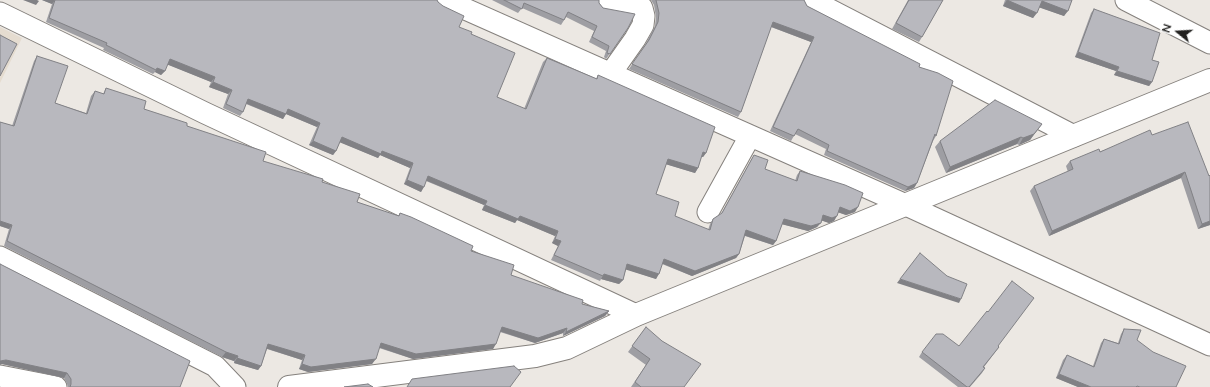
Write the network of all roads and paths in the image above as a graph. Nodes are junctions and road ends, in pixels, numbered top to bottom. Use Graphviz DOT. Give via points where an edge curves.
graph roads {
  1 [pos="445,0"];
  2 [pos="810,0"];
  3 [pos="1126,0"];
  4 [pos="607,2"];
  5 [pos="0,13"];
  6 [pos="1210,43"];
  7 [pos="611,73"];
  8 [pos="1210,80"];
  9 [pos="750,136"];
  10 [pos="1074,136"];
  11 [pos="906,205"];
  12 [pos="708,212"];
  13 [pos="0,257"];
  14 [pos="636,315"];
  15 [pos="1210,345"];
  16 [pos="0,376"];
  17 [pos="56,387"];
  18 [pos="236,387"];
  19 [pos="288,387"];
  1 -- 7 [label="street"];
  2 -- 10 [label="street"];
  3 -- 6 [label="street"];
  4 -- 7 [label="street" via="642,8 644,16 643,26"];
  5 -- 14 [label="street" via="205,113"];
  7 -- 9 [label="street"];
  8 -- 10 [label="street"];
  9 -- 11 [label="street"];
  9 -- 12 [label="street"];
  10 -- 11 [label="street"];
  11 -- 14 [label="street"];
  11 -- 15 [label="street"];
  13 -- 18 [label="street" via="215,366"];
  14 -- 19 [label="street" via="567,348 535,356"];
  16 -- 17 [label="street"];
}
